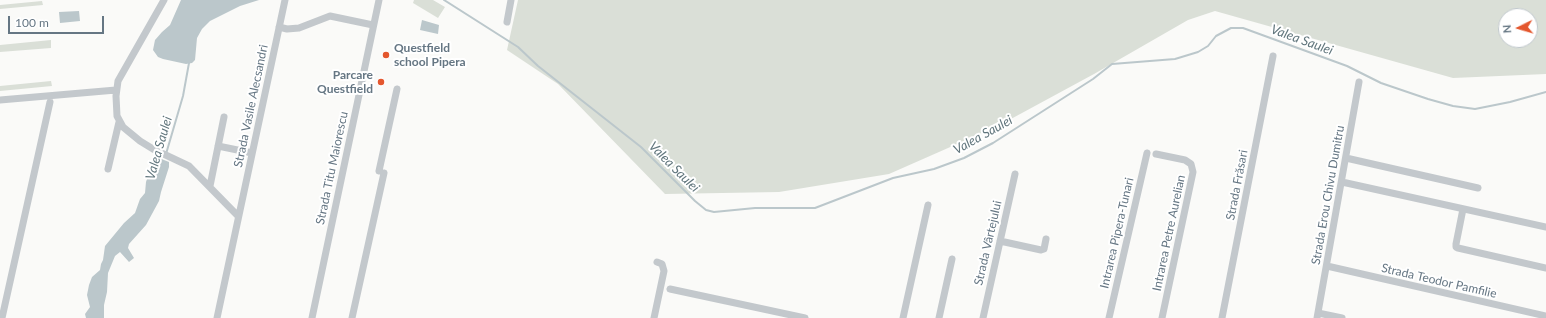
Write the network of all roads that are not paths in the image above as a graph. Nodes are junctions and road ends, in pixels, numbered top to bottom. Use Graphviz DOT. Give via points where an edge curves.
graph roads {
  1 [pos="164,0"];
  2 [pos="285,0"];
  3 [pos="378,0"];
  4 [pos="511,0"];
  5 [pos="507,22"];
  6 [pos="373,25"];
  7 [pos="279,27"];
  8 [pos="1273,56"];
  9 [pos="1359,82"];
  10 [pos="397,89"];
  11 [pos="116,90"];
  12 [pos="0,100"];
  13 [pos="50,102"];
  14 [pos="224,117"];
  15 [pos="119,122"];
  16 [pos="218,146"];
  17 [pos="252,153"];
  18 [pos="1147,153"];
  19 [pos="1156,154"];
  20 [pos="1346,158"];
  21 [pos="108,169"];
  22 [pos="1015,174"];
  23 [pos="1342,182"];
  24 [pos="210,186"];
  25 [pos="1478,188"];
  26 [pos="928,205"];
  27 [pos="1463,209"];
  28 [pos="238,216"];
  29 [pos="1546,227"];
  30 [pos="1046,239"];
  31 [pos="1000,241"];
  32 [pos="952,259"];
  33 [pos="657,262"];
  34 [pos="1327,266"];
  35 [pos="1546,268"];
  36 [pos="670,290"];
  37 [pos="1318,315"];
  38 [pos="1546,316"];
  39 [pos="2,318"];
  40 [pos="217,318"];
  41 [pos="312,318"];
  42 [pos="352,318"];
  43 [pos="654,318"];
  44 [pos="805,318"];
  45 [pos="903,318"];
  46 [pos="939,318"];
  47 [pos="983,318"];
  48 [pos="1109,318"];
  49 [pos="1162,318"];
  50 [pos="1222,318"];
  51 [pos="1342,318"];
  1 -- 11 [label="street" via="121,75"];
  2 -- 7 [label="street, Strada Vasile Alecsandri"];
  3 -- 6 [label="street, Strada Titu Maiorescu"];
  4 -- 5 [label="street"];
  6 -- 7 [label="street" via="330,16 299,28"];
  6 -- 41 [label="street, Strada Titu Maiorescu"];
  7 -- 17 [label="street, Strada Vasile Alecsandri"];
  8 -- 50 [label="street, Strada Frăsari"];
  9 -- 20 [label="street, Strada Erou Chivu Dumitru"];
  10 -- 42 [label="street"];
  11 -- 12 [label="street"];
  11 -- 15 [label="street"];
  13 -- 39 [label="street"];
  14 -- 16 [label="street"];
  15 -- 21 [label="street"];
  15 -- 24 [label="street" via="140,141 189,166"];
  16 -- 17 [label="street"];
  16 -- 24 [label="street"];
  17 -- 28 [label="street, Strada Vasile Alecsandri"];
  18 -- 48 [label="street, Intrarea Pipera-Tunari"];
  19 -- 49 [label="street, Intrarea Petre Aurelian" via="1185,160 1193,172"];
  20 -- 23 [label="street, Strada Erou Chivu Dumitru"];
  20 -- 25 [label="street"];
  22 -- 31 [label="street, Strada Vârtejului"];
  23 -- 27 [label="street"];
  23 -- 34 [label="street, Strada Erou Chivu Dumitru"];
  24 -- 28 [label="street"];
  26 -- 45 [label="street"];
  27 -- 29 [label="street"];
  27 -- 35 [label="street" via="1456,247"];
  28 -- 40 [label="street, Strada Vasile Alecsandri"];
  30 -- 31 [label="street" via="1044,249 1041,250"];
  31 -- 47 [label="street, Strada Vârtejului"];
  32 -- 46 [label="street"];
  33 -- 43 [label="street" via="662,264 664,271"];
  34 -- 37 [label="street, Strada Erou Chivu Dumitru"];
  34 -- 38 [label="street, Strada Teodor Pamfilie"];
  36 -- 44 [label="street"];
  37 -- 51 [label="street, Strada Erou Chivu Dumitru"];
}
